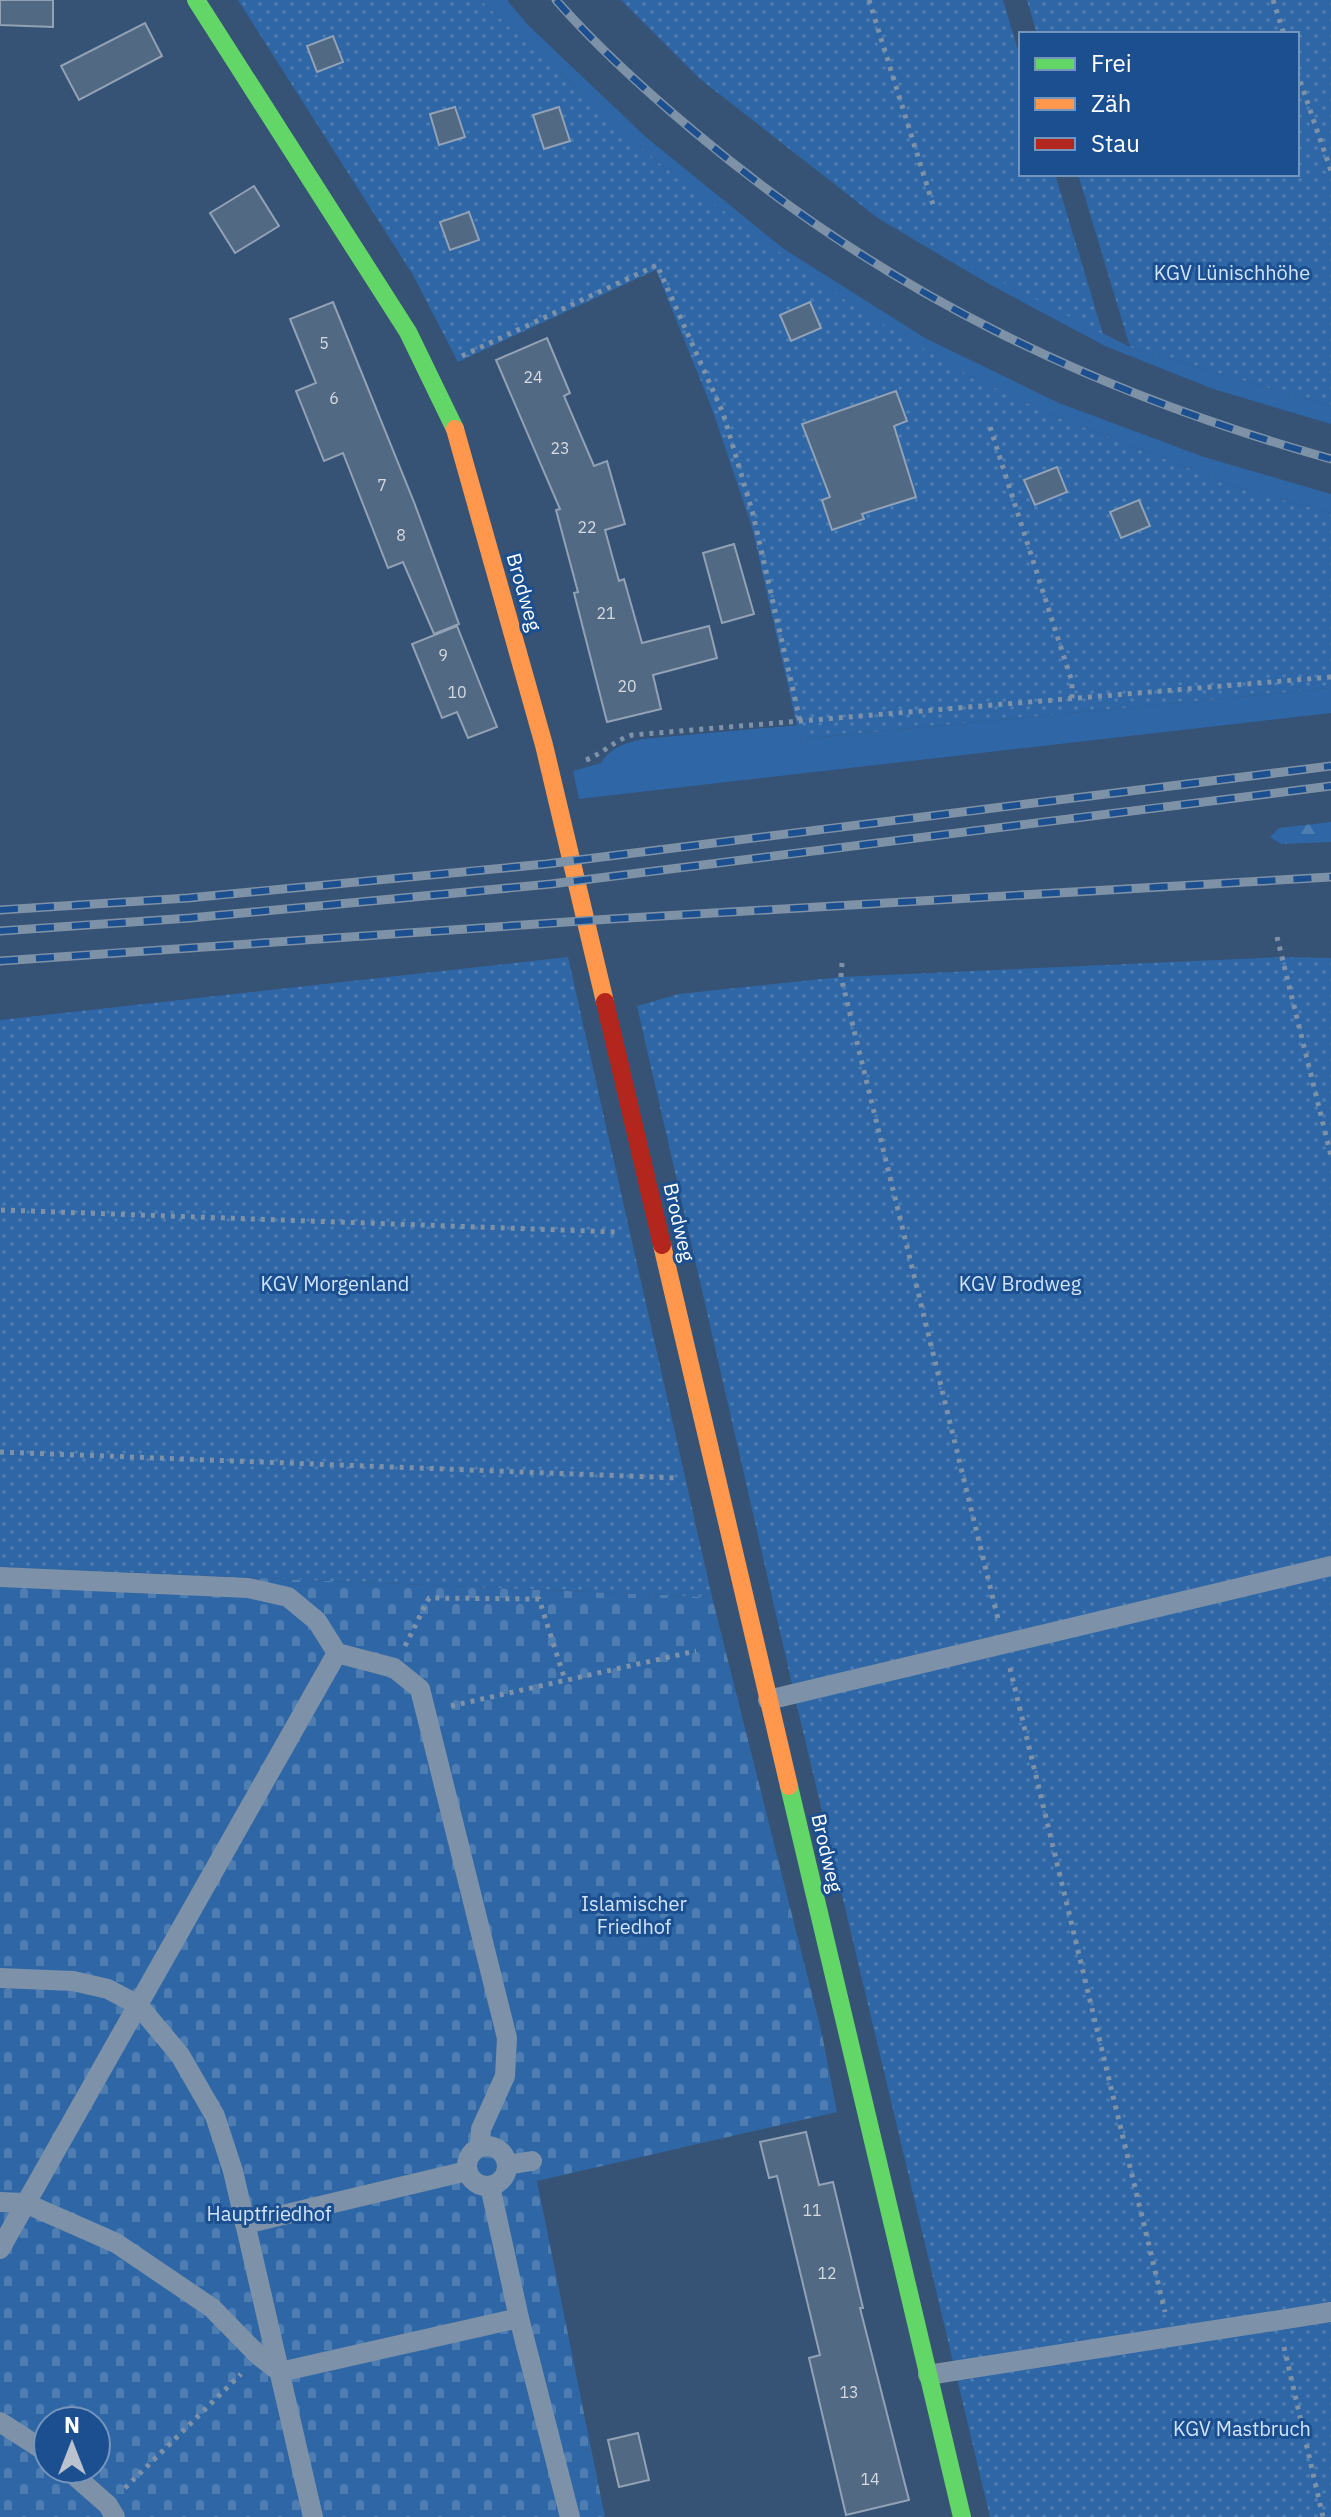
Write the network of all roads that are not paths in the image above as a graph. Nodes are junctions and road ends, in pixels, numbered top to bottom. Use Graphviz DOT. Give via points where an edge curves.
graph roads {
  1 [pos="196,0"];
  2 [pos="1331,1566"];
  3 [pos="0,1577"];
  4 [pos="337,1653"];
  5 [pos="768,1700"];
  6 [pos="0,1978"];
  7 [pos="138,2005"];
  8 [pos="480,2147"];
  9 [pos="532,2161"];
  10 [pos="507,2165"];
  11 [pos="467,2171"];
  12 [pos="490,2186"];
  13 [pos="0,2202"];
  14 [pos="25,2203"];
  15 [pos="245,2224"];
  16 [pos="0,2249"];
  17 [pos="1331,2312"];
  18 [pos="519,2318"];
  19 [pos="280,2372"];
  20 [pos="928,2375"];
  21 [pos="0,2422"];
  22 [pos="32,2443"];
  23 [pos="84,2485"];
  24 [pos="112,2511"];
  25 [pos="313,2517"];
  26 [pos="570,2517"];
  27 [pos="962,2517"];
  1 -- 5 [label="street, Brodweg" via="375,278 456,431 550,769"];
  2 -- 5 [label="lane"];
  3 -- 4 [label="lane" via="248,1588 288,1597 317,1621"];
  4 -- 7 [label="lane"];
  4 -- 8 [label="lane" via="394,1668 420,1689 507,2038 505,2076 481,2129"];
  5 -- 20 [label="street, Brodweg"];
  6 -- 7 [label="lane" via="73,1981 108,1989"];
  7 -- 14 [label="lane"];
  7 -- 15 [label="lane" via="180,2055 215,2116"];
  8 -- 10 [label="lane" via="493,2146"];
  8 -- 11 [label="lane" via="467,2161"];
  9 -- 10 [label="lane"];
  10 -- 12 [label="lane" via="506,2175"];
  11 -- 12 [label="lane" via="471,2180"];
  11 -- 15 [label="lane"];
  12 -- 18 [label="lane"];
  13 -- 14 [label="lane"];
  14 -- 16 [label="lane"];
  14 -- 19 [label="lane" via="116,2243 212,2308"];
  15 -- 19 [label="lane"];
  17 -- 20 [label="lane"];
  18 -- 19 [label="lane"];
  18 -- 26 [label="lane"];
  19 -- 25 [label="lane"];
  20 -- 27 [label="street, Brodweg"];
  21 -- 22 [label="lane"];
  23 -- 24 [label="lane"];
}
